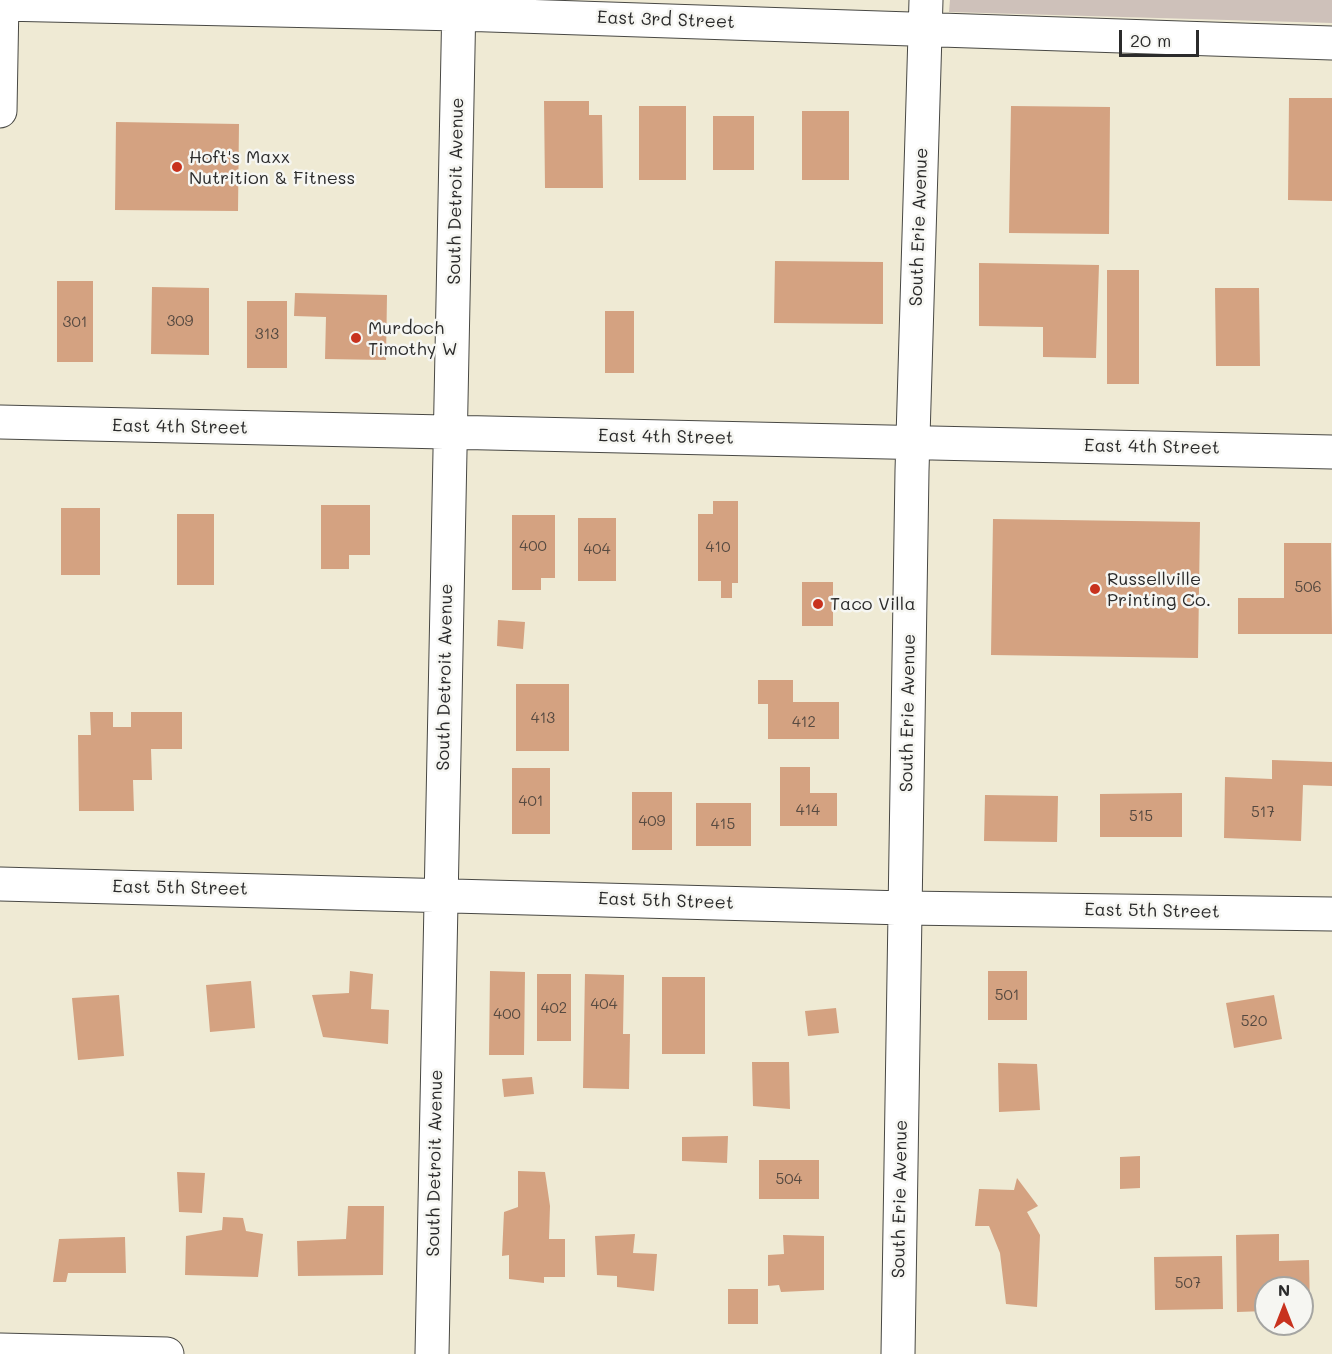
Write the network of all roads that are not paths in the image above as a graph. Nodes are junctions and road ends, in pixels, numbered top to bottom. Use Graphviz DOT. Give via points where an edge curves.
graph roads {
  1 [pos="2,3"];
  2 [pos="459,7"];
  3 [pos="926,14"];
  4 [pos="1332,43"];
  5 [pos="0,111"];
  6 [pos="0,422"];
  7 [pos="451,433"];
  8 [pos="912,441"];
  9 [pos="1332,452"];
  10 [pos="0,884"];
  11 [pos="440,895"];
  12 [pos="905,908"];
  13 [pos="1332,914"];
  14 [pos="0,1350"];
  15 [pos="167,1354"];
  16 [pos="432,1354"];
  17 [pos="898,1354"];
  1 -- 2 [label="street, East 3rd Street"];
  1 -- 5 [label="street"];
  2 -- 3 [label="street, East 3rd Street"];
  2 -- 7 [label="street, South Detroit Avenue"];
  3 -- 4 [label="street, East 3rd Street"];
  3 -- 8 [label="street, South Erie Avenue"];
  6 -- 7 [label="street, East 4th Street"];
  7 -- 8 [label="street, East 4th Street"];
  7 -- 11 [label="street, South Detroit Avenue"];
  8 -- 9 [label="street, East 4th Street"];
  8 -- 12 [label="street, South Erie Avenue"];
  10 -- 11 [label="street, East 5th Street"];
  11 -- 12 [label="street, East 5th Street"];
  11 -- 16 [label="street, South Detroit Avenue"];
  12 -- 13 [label="street, East 5th Street"];
  12 -- 17 [label="street, South Erie Avenue"];
  14 -- 15 [label="street"];
}
